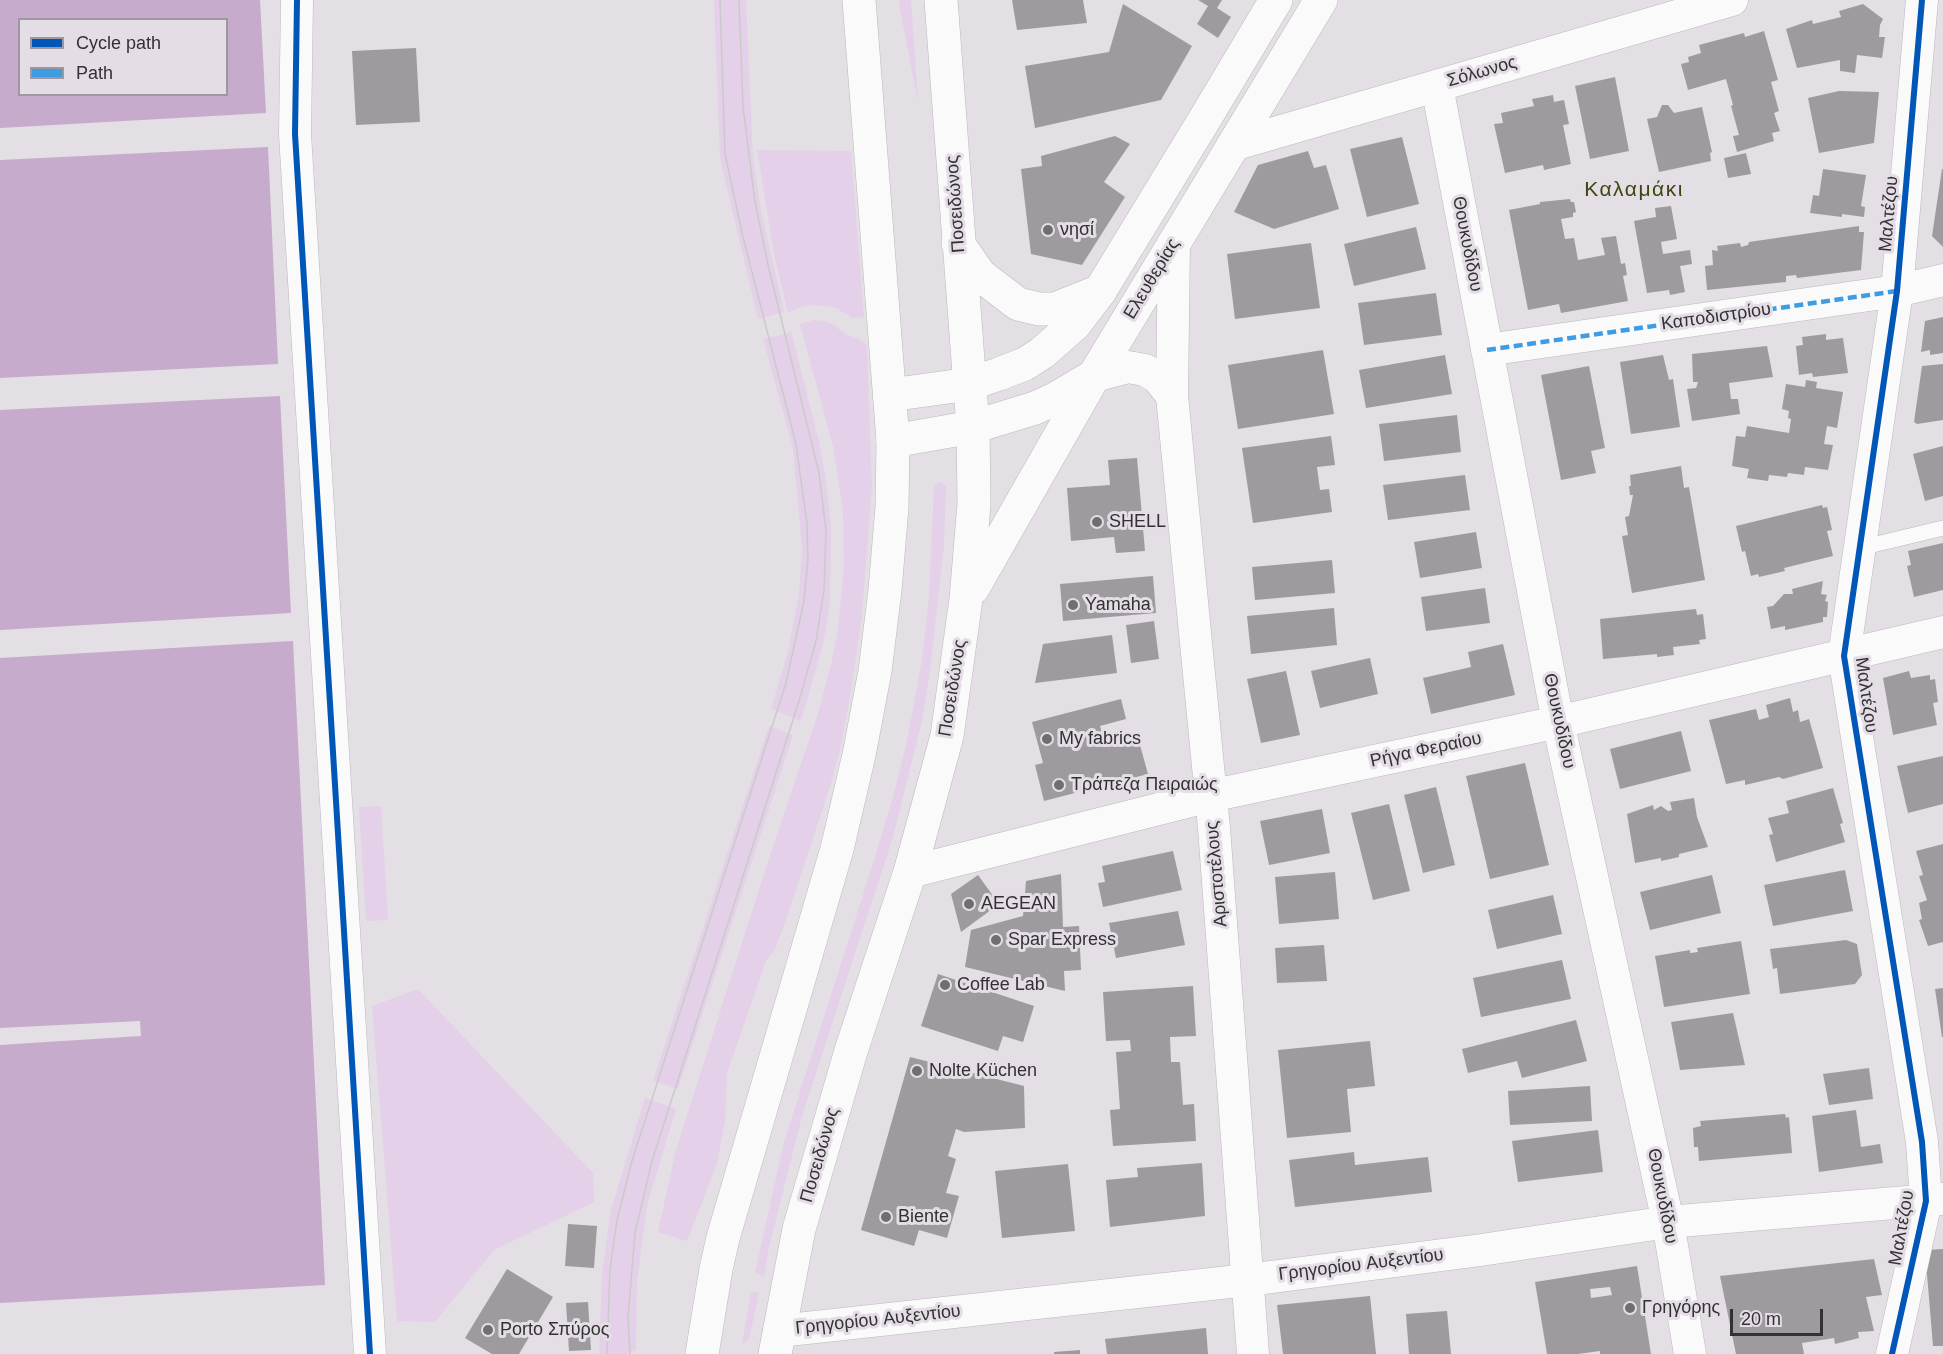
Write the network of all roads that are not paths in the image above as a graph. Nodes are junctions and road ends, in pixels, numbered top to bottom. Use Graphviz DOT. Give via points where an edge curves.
graph roads {
  1 [pos="297,0"];
  2 [pos="859,0"];
  3 [pos="941,0"];
  4 [pos="1276,0"];
  5 [pos="1321,0"];
  6 [pos="1732,0"];
  7 [pos="1922,0"];
  8 [pos="1437,86"];
  9 [pos="1233,145"];
  10 [pos="958,242"];
  11 [pos="1174,243"];
  12 [pos="1943,280"];
  13 [pos="1100,291"];
  14 [pos="1897,291"];
  15 [pos="1487,350"];
  16 [pos="1094,376"];
  17 [pos="970,384"];
  18 [pos="890,395"];
  19 [pos="1172,396"];
  20 [pos="973,427"];
  21 [pos="893,441"];
  22 [pos="1943,528"];
  23 [pos="1860,548"];
  24 [pos="966,599"];
  25 [pos="1943,632"];
  26 [pos="1844,656"];
  27 [pos="1558,722"];
  28 [pos="1210,796"];
  29 [pos="910,872"];
  30 [pos="1934,1200"];
  31 [pos="1668,1222"];
  32 [pos="1248,1280"];
  33 [pos="777,1342"];
  34 [pos="698,1346"];
  35 [pos="370,1354"];
  36 [pos="1253,1354"];
  37 [pos="1690,1354"];
  38 [pos="1892,1354"];
  1 -- 35 [label="street" via="295,134"];
  2 -- 18 [label="main road"];
  3 -- 10 [label="main road, Ποσειδώνος"];
  4 -- 13 [label="main road"];
  5 -- 9 [label="main road, Ελευθερίας"];
  6 -- 8 [label="street, Σόλωνος"];
  7 -- 14 [label="street, Μαλτέζου"];
  8 -- 9 [label="street, Σόλωνος"];
  8 -- 15 [label="street, Θουκυδίδου"];
  9 -- 11 [label="main road, Ελευθερίας"];
  10 -- 13 [label="main road" via="980,275 1018,304 1055,309"];
  10 -- 17 [label="main road, Ποσειδώνος"];
  11 -- 16 [label="main road, Ελευθερίας"];
  11 -- 19 [label="street, Αριστοτέλους"];
  12 -- 14 [label="street, Καποδιστρίου"];
  13 -- 17 [label="main road" via="1075,324 1042,353 1025,364"];
  14 -- 15 [label="street, Καποδιστρίου"];
  14 -- 23 [label="street, Μαλτέζου"];
  15 -- 27 [label="street, Θουκυδίδου"];
  16 -- 19 [label="street" via="1128,367 1145,370 1158,378"];
  16 -- 20 [label="main road, Ελευθερίας" via="1035,408"];
  16 -- 24 [label="main road"];
  17 -- 18 [label="main road"];
  17 -- 20 [label="main road, Ποσειδώνος"];
  18 -- 21 [label="main road"];
  19 -- 28 [label="street, Αριστοτέλους"];
  20 -- 21 [label="main road, Ελευθερίας"];
  20 -- 24 [label="main road, Ποσειδώνος" via="974,504"];
  21 -- 34 [label="main road" via="885,590 859,755 837,849 732,1204"];
  22 -- 23 [label="lane"];
  23 -- 26 [label="street, Μαλτέζου"];
  24 -- 29 [label="main road, Ποσειδώνος" via="947,736"];
  25 -- 26 [label="street, Ρήγα Φεραίου"];
  26 -- 27 [label="street, Ρήγα Φεραίου"];
  26 -- 30 [label="street, Μαλτέζου"];
  27 -- 28 [label="street, Ρήγα Φεραίου"];
  27 -- 31 [label="street, Θουκυδίδου"];
  28 -- 29 [label="street, Ρήγα Φεραίου"];
  28 -- 32 [label="street, Αριστοτέλους"];
  29 -- 33 [label="main road, Ποσειδώνος" via="851,1051 799,1229"];
  30 -- 31 [label="street, Γρηγορίου Αυξεντίου"];
  30 -- 38 [label="street, Μαλτέζου"];
  31 -- 32 [label="street, Γρηγορίου Αυξεντίου"];
  31 -- 37 [label="street, Θουκυδίδου"];
  32 -- 33 [label="street, Γρηγορίου Αυξεντίου"];
  32 -- 36 [label="street, Αριστοτέλους"];
}
